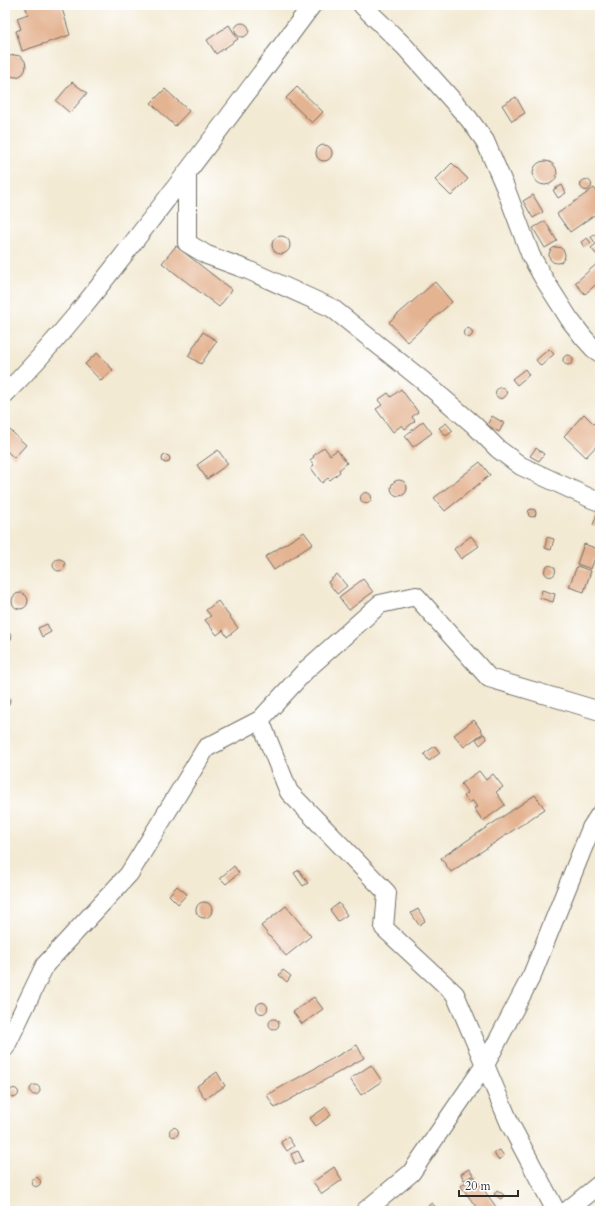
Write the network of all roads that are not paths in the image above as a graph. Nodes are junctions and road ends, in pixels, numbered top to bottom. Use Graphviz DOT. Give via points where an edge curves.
graph roads {
  1 [pos="312,5"];
  2 [pos="362,5"];
  3 [pos="186,174"];
  4 [pos="600,352"];
  5 [pos="5,394"];
  6 [pos="600,502"];
  7 [pos="600,711"];
  8 [pos="260,720"];
  9 [pos="600,814"];
  10 [pos="5,1048"];
  11 [pos="485,1065"];
  12 [pos="600,1184"];
  13 [pos="365,1211"];
  14 [pos="556,1211"];
  15 [pos="567,1211"];
  1 -- 3 [label="street"];
  2 -- 4 [label="street" via="406,47 469,119 484,141 505,187 531,256 570,320 594,349"];
  3 -- 5 [label="street" via="33,366"];
  3 -- 6 [label="street" via="187,243 207,255 248,270 332,308 422,380 498,449 528,469"];
  7 -- 8 [label="street" via="489,678 416,596 380,604 306,670"];
  8 -- 10 [label="street" via="206,748 129,874 45,965"];
  8 -- 11 [label="street" via="289,792 387,893 384,928 455,994"];
  9 -- 11 [label="street" via="591,828 532,976"];
  11 -- 13 [label="street" via="411,1173"];
  11 -- 14 [label="street" via="510,1124"];
  12 -- 15 [label="street"];
}
